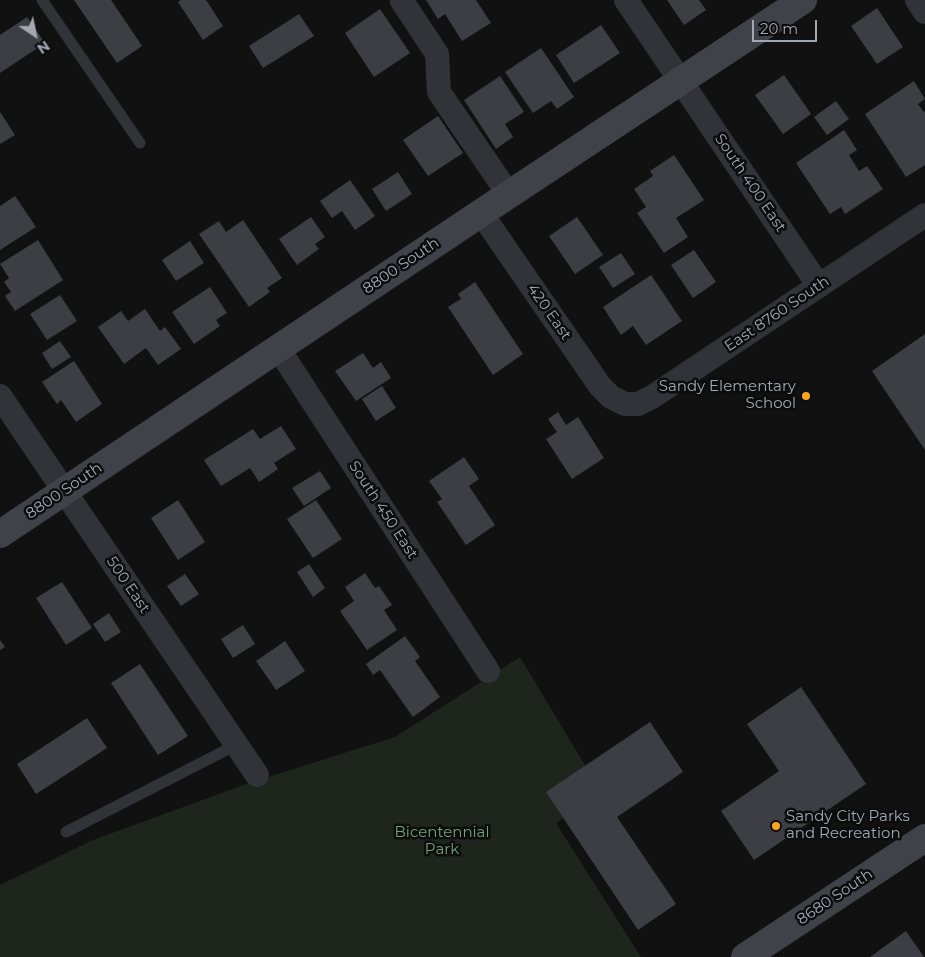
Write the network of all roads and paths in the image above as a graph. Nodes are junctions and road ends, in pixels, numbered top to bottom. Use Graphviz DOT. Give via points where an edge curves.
graph roads {
  1 [pos="42,0"];
  2 [pos="626,0"];
  3 [pos="803,0"];
  4 [pos="917,0"];
  5 [pos="402,1"];
  6 [pos="925,12"];
  7 [pos="681,81"];
  8 [pos="140,143"];
  9 [pos="509,195"];
  10 [pos="481,213"];
  11 [pos="925,215"];
  12 [pos="819,286"];
  13 [pos="278,348"];
  14 [pos="0,396"];
  15 [pos="625,404"];
  16 [pos="65,491"];
  17 [pos="0,534"];
  18 [pos="488,671"];
  19 [pos="236,745"];
  20 [pos="257,775"];
  21 [pos="66,832"];
  22 [pos="925,838"];
  23 [pos="745,957"];
  1 -- 8 [label="lane"];
  2 -- 7 [label="street, South 400 East"];
  3 -- 7 [label="street, 8800 South"];
  4 -- 6 [label="street"];
  5 -- 9 [label="street" via="437,54 439,92"];
  7 -- 9 [label="street, 8800 South"];
  7 -- 12 [label="street, South 400 East"];
  9 -- 10 [label="street, 8800 South"];
  10 -- 13 [label="street, 8800 South"];
  10 -- 15 [label="street, 420 East" via="600,386"];
  11 -- 12 [label="street, East 8760 South"];
  12 -- 15 [label="street, East 8760 South" via="652,397 638,404"];
  13 -- 16 [label="street, 8800 South"];
  13 -- 18 [label="street, South 450 East"];
  14 -- 16 [label="street, 500 East"];
  16 -- 17 [label="street, 8800 South"];
  16 -- 19 [label="street, 500 East"];
  19 -- 20 [label="street, 500 East"];
  19 -- 21 [label="lane"];
  22 -- 23 [label="street, 8680 South"];
}
